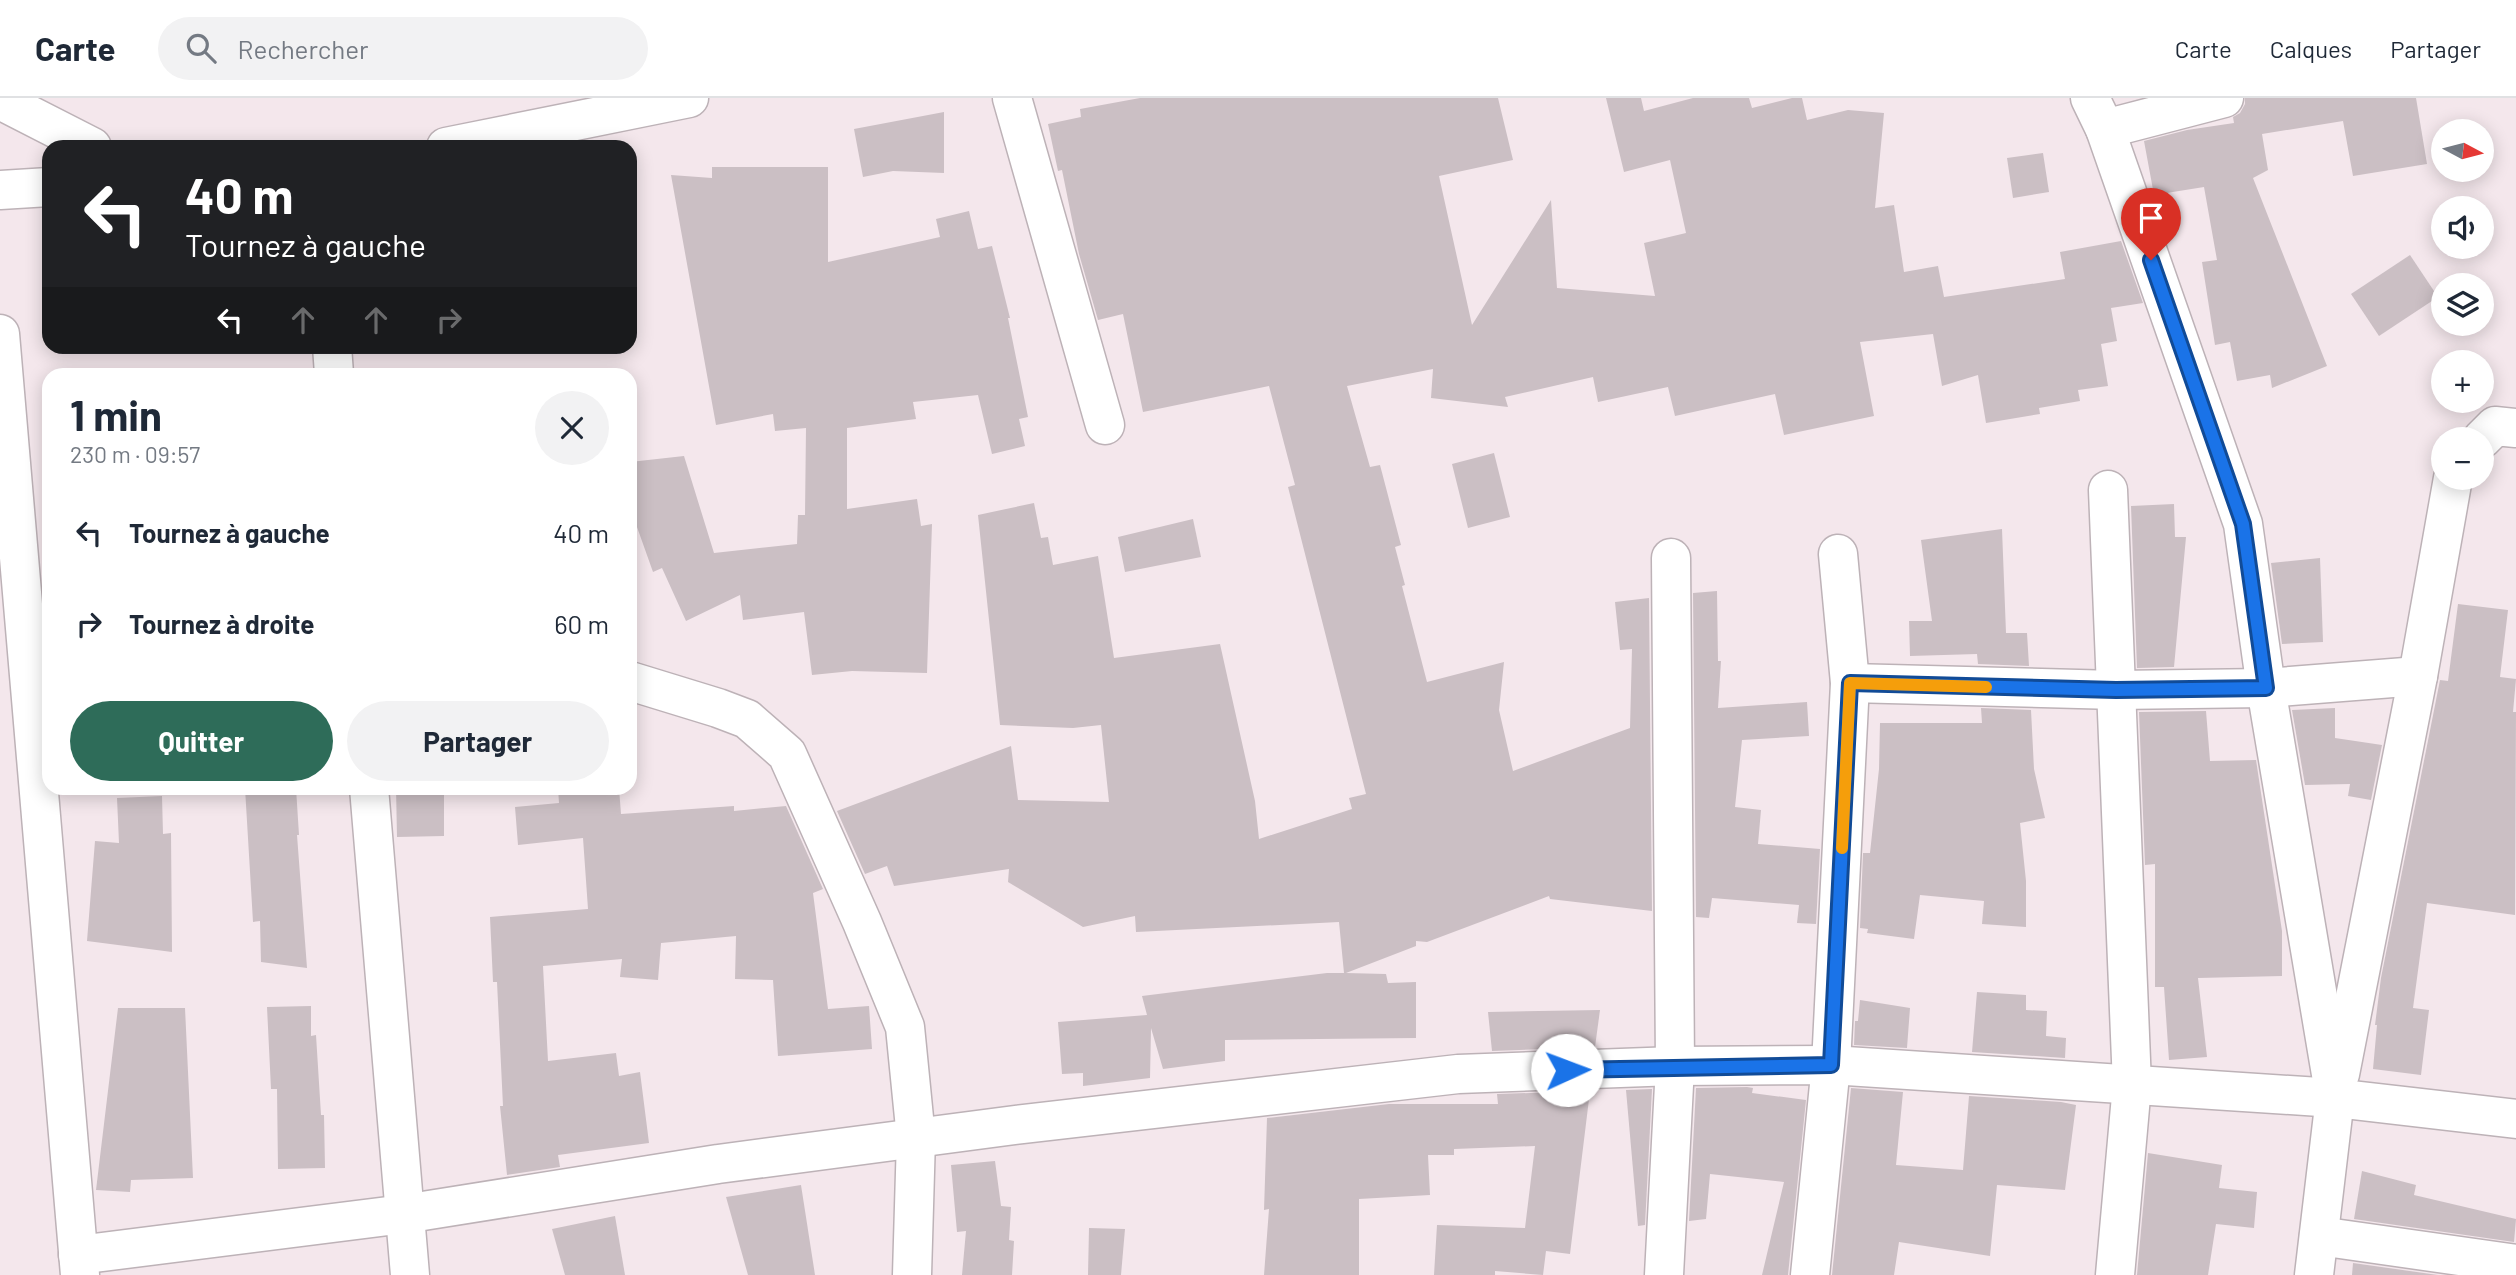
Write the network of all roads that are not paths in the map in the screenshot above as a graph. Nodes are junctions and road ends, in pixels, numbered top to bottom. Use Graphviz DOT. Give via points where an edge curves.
graph roads {
  1 [pos="689,98"];
  2 [pos="1012,98"];
  3 [pos="2224,98"];
  4 [pos="0,100"];
  5 [pos="2097,113"];
  6 [pos="78,140"];
  7 [pos="481,140"];
  8 [pos="42,187"];
  9 [pos="0,190"];
  10 [pos="0,334"];
  11 [pos="1105,425"];
  12 [pos="2494,427"];
  13 [pos="2516,428"];
  14 [pos="2108,490"];
  15 [pos="2451,490"];
  16 [pos="1838,554"];
  17 [pos="1671,558"];
  18 [pos="2418,676"];
  19 [pos="637,683"];
  20 [pos="1850,683"];
  21 [pos="2266,688"];
  22 [pos="2116,690"];
  23 [pos="41,731"];
  24 [pos="46,795"];
  25 [pos="370,795"];
  26 [pos="1831,1065"];
  27 [pos="1675,1066"];
  28 [pos="2132,1085"];
  29 [pos="2336,1098"];
  30 [pos="2516,1119"];
  31 [pos="916,1138"];
  32 [pos="404,1214"];
  33 [pos="2319,1236"];
  34 [pos="2516,1264"];
  35 [pos="79,1265"];
  36 [pos="410,1275"];
  37 [pos="912,1275"];
  38 [pos="1664,1275"];
  39 [pos="1810,1275"];
  40 [pos="2115,1275"];
  41 [pos="2314,1275"];
  1 -- 7 [label="street"];
  2 -- 11 [label="street"];
  3 -- 5 [label="street"];
  4 -- 6 [label="street"];
  5 -- 21 [label="street" via="2243,524"];
  8 -- 9 [label="street"];
  10 -- 23 [label="street"];
  12 -- 13 [label="street"];
  14 -- 22 [label="street"];
  15 -- 18 [label="street"];
  16 -- 20 [label="street"];
  17 -- 27 [label="street"];
  18 -- 21 [label="street"];
  18 -- 29 [label="street"];
  19 -- 31 [label="street" via="747,719 788,754 905,1027"];
  20 -- 22 [label="street"];
  20 -- 26 [label="street"];
  21 -- 22 [label="street"];
  21 -- 29 [label="street"];
  22 -- 28 [label="street"];
  24 -- 35 [label="street"];
  25 -- 32 [label="street"];
  26 -- 27 [label="street"];
  26 -- 28 [label="street"];
  26 -- 39 [label="street"];
  27 -- 31 [label="street" via="1458,1074"];
  27 -- 38 [label="street"];
  28 -- 29 [label="street"];
  28 -- 40 [label="street"];
  29 -- 30 [label="street"];
  29 -- 33 [label="street"];
  31 -- 32 [label="street"];
  31 -- 37 [label="street"];
  32 -- 35 [label="street"];
  32 -- 36 [label="street"];
  33 -- 34 [label="street"];
  33 -- 41 [label="street"];
}
